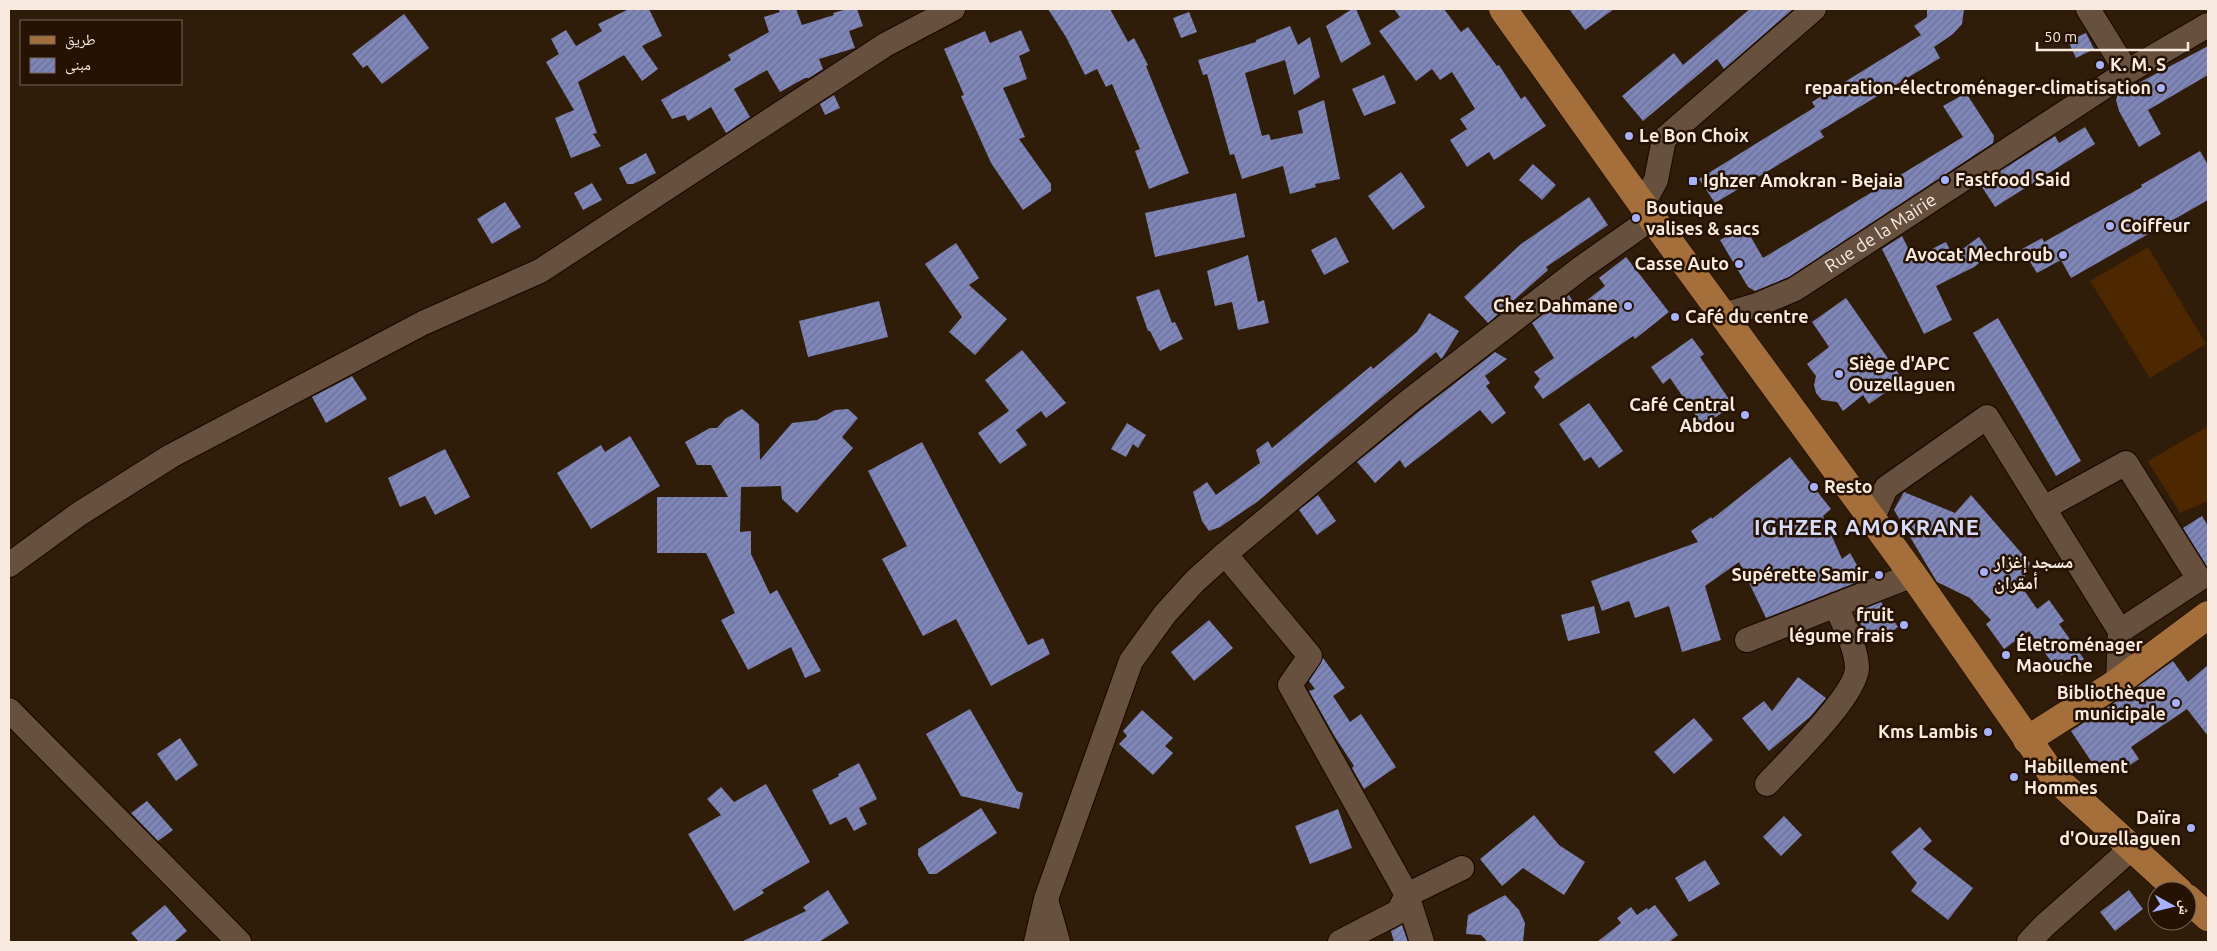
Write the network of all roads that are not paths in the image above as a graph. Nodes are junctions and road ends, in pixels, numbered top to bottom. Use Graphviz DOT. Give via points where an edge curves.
graph roads {
  1 [pos="953,9"];
  2 [pos="1503,9"];
  3 [pos="1814,9"];
  4 [pos="2088,9"];
  5 [pos="2208,25"];
  6 [pos="2127,72"];
  7 [pos="1647,211"];
  8 [pos="1723,315"];
  9 [pos="2044,508"];
  10 [pos="1872,520"];
  11 [pos="1225,554"];
  12 [pos="9,565"];
  13 [pos="1913,575"];
  14 [pos="1836,605"];
  15 [pos="2208,615"];
  16 [pos="2120,631"];
  17 [pos="1747,640"];
  18 [pos="2118,682"];
  19 [pos="9,710"];
  20 [pos="2027,740"];
  21 [pos="1767,784"];
  22 [pos="2132,848"];
  23 [pos="1462,868"];
  24 [pos="2168,881"];
  25 [pos="1407,895"];
  26 [pos="1046,899"];
  27 [pos="2197,908"];
  28 [pos="2208,918"];
  29 [pos="239,942"];
  30 [pos="1036,942"];
  31 [pos="1058,942"];
  32 [pos="1340,942"];
  33 [pos="1422,942"];
  34 [pos="2029,942"];
  1 -- 12 [label="street" via="885,45 540,272 423,323 171,456 79,514"];
  2 -- 7 [label="main road"];
  3 -- 7 [label="street" via="1664,139"];
  4 -- 6 [label="street"];
  5 -- 6 [label="street, Rue de la Mairie"];
  6 -- 8 [label="street, Rue de la Mairie" via="1795,289"];
  7 -- 8 [label="main road"];
  7 -- 11 [label="street" via="1581,268 1417,395"];
  8 -- 10 [label="main road"];
  9 -- 10 [label="street" via="1987,417 1886,488"];
  9 -- 16 [label="street"];
  9 -- 16 [label="street" via="2126,463 2199,579"];
  10 -- 13 [label="main road"];
  11 -- 25 [label="street" via="1310,656 1290,685"];
  11 -- 26 [label="street" via="1165,614 1131,661"];
  13 -- 14 [label="street"];
  13 -- 20 [label="main road"];
  14 -- 17 [label="street"];
  14 -- 21 [label="street" via="1853,650 1857,667 1855,678 1844,698"];
  15 -- 18 [label="main road"];
  16 -- 18 [label="street"];
  18 -- 20 [label="main road"];
  19 -- 29 [label="street"];
  20 -- 22 [label="main road" via="2054,777"];
  22 -- 24 [label="main road"];
  22 -- 34 [label="street"];
  23 -- 25 [label="street"];
  25 -- 32 [label="street" via="1398,912"];
  25 -- 33 [label="street"];
  26 -- 30 [label="street"];
  26 -- 31 [label="street"];
  27 -- 28 [label="main road"];
}
